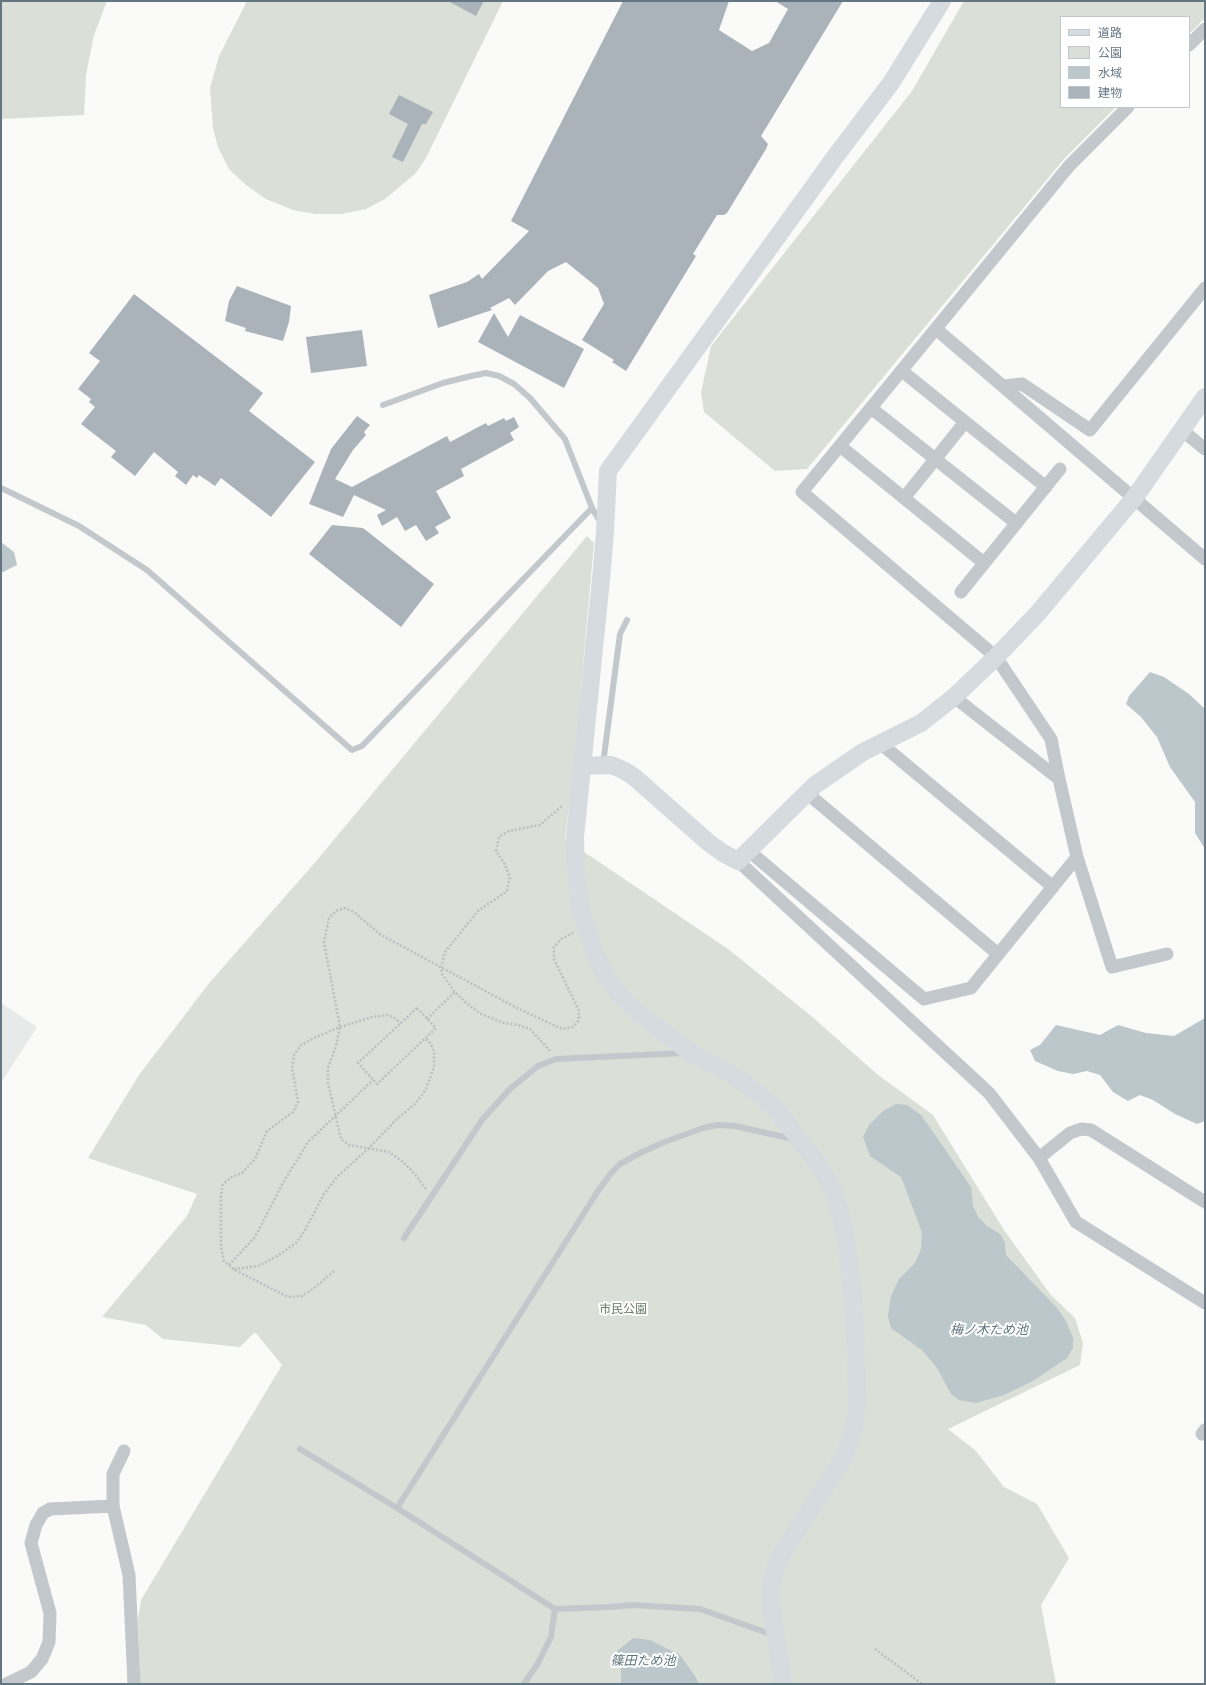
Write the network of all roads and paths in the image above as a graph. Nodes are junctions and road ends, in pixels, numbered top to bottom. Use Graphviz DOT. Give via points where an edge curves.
graph roads {
  1 [pos="942,1"];
  2 [pos="1205,29"];
  3 [pos="1190,45"];
  4 [pos="1127,108"];
  5 [pos="1205,288"];
  6 [pos="936,329"];
  7 [pos="902,371"];
  8 [pos="1003,386"];
  9 [pos="1205,397"];
  10 [pos="383,405"];
  11 [pos="871,408"];
  12 [pos="965,422"];
  13 [pos="1182,430"];
  14 [pos="840,446"];
  15 [pos="1205,449"];
  16 [pos="935,458"];
  17 [pos="1060,469"];
  18 [pos="1046,487"];
  19 [pos="1,488"];
  20 [pos="1135,497"];
  21 [pos="904,498"];
  22 [pos="592,508"];
  23 [pos="1016,523"];
  24 [pos="605,532"];
  25 [pos="1205,558"];
  26 [pos="984,563"];
  27 [pos="961,592"];
  28 [pos="627,620"];
  29 [pos="996,657"];
  30 [pos="954,697"];
  31 [pos="880,743"];
  32 [pos="583,766"];
  33 [pos="603,766"];
  34 [pos="1059,779"];
  35 [pos="581,789"];
  36 [pos="807,793"];
  37 [pos="743,856"];
  38 [pos="1077,857"];
  39 [pos="1053,887"];
  40 [pos="586,927"];
  41 [pos="998,954"];
  42 [pos="1167,954"];
  43 [pos="441,967"];
  44 [pos="455,992"];
  45 [pos="427,1019"];
  46 [pos="401,1023"];
  47 [pos="340,1027"];
  48 [pos="425,1038"];
  49 [pos="691,1053"];
  50 [pos="556,1059"];
  51 [pos="373,1080"];
  52 [pos="337,1115"];
  53 [pos="800,1140"];
  54 [pos="369,1148"];
  55 [pos="1039,1158"];
  56 [pos="431,1197"];
  57 [pos="1205,1202"];
  58 [pos="404,1238"];
  59 [pos="229,1265"];
  60 [pos="233,1269"];
  61 [pos="334,1272"];
  62 [pos="1205,1303"];
  63 [pos="300,1449"];
  64 [pos="124,1450"];
  65 [pos="113,1506"];
  66 [pos="397,1508"];
  67 [pos="555,1609"];
  68 [pos="776,1636"];
  69 [pos="875,1649"];
  70 [pos="6,1684"];
  71 [pos="134,1684"];
  72 [pos="524,1684"];
  73 [pos="783,1684"];
  74 [pos="922,1684"];
  1 -- 24 [label="street" via="891,83 608,471"];
  2 -- 3 [label="street"];
  4 -- 6 [label="street" via="1069,166"];
  5 -- 8 [label="street" via="1090,430 1022,384"];
  6 -- 7 [label="street"];
  6 -- 8 [label="street"];
  7 -- 11 [label="street"];
  7 -- 12 [label="street"];
  8 -- 20 [label="street"];
  9 -- 13 [label="street"];
  10 -- 22 [label="lane" via="457,379 486,373 499,376 514,384 530,398 565,439"];
  11 -- 14 [label="street"];
  11 -- 16 [label="street"];
  12 -- 16 [label="street"];
  12 -- 18 [label="street"];
  13 -- 15 [label="street"];
  13 -- 20 [label="street"];
  14 -- 21 [label="street"];
  14 -- 29 [label="street" via="802,492"];
  16 -- 21 [label="street"];
  16 -- 23 [label="street"];
  17 -- 18 [label="street"];
  18 -- 23 [label="street"];
  19 -- 22 [label="lane" via="79,526 147,570 352,750 362,746"];
  20 -- 25 [label="street"];
  20 -- 29 [label="street" via="1038,613"];
  21 -- 26 [label="street"];
  22 -- 24 [label="lane"];
  23 -- 26 [label="street"];
  24 -- 32 [label="street"];
  26 -- 27 [label="street"];
  28 -- 33 [label="lane" via="620,634"];
  29 -- 30 [label="street"];
  29 -- 34 [label="street" via="1051,739"];
  30 -- 31 [label="street" via="921,723"];
  30 -- 34 [label="street"];
  31 -- 36 [label="street" via="815,785"];
  31 -- 39 [label="street"];
  32 -- 33 [label="street"];
  32 -- 35 [label="street"];
  33 -- 37 [label="street" via="611,765 633,776 723,853"];
  34 -- 38 [label="street"];
  35 -- 40 [label="street" via="575,837 576,875 580,911"];
  35 -- 43 [label="path" via="540,824 509,831 499,837 496,850 510,877 507,891 478,911 445,952"];
  36 -- 37 [label="street"];
  36 -- 41 [label="street"];
  37 -- 41 [label="street" via="924,999 971,988"];
  37 -- 55 [label="street" via="989,1093"];
  38 -- 39 [label="street"];
  38 -- 42 [label="street" via="1112,967"];
  39 -- 41 [label="street"];
  40 -- 43 [label="path" via="561,939 554,947 554,959 579,1010 579,1020 573,1027 562,1029 551,1025"];
  40 -- 49 [label="street" via="605,974 619,994 635,1010"];
  43 -- 44 [label="path" via="442,974"];
  43 -- 47 [label="path" via="381,935 354,912 344,908 336,911 329,918 324,942"];
  44 -- 45 [label="path"];
  44 -- 50 [label="path" via="481,1014 530,1029"];
  45 -- 46 [label="path" via="417,1008"];
  45 -- 48 [label="path" via="436,1028"];
  46 -- 47 [label="path" via="387,1015"];
  46 -- 51 [label="path" via="358,1063"];
  47 -- 52 [label="path" via="328,1068 330,1095"];
  47 -- 59 [label="path" via="301,1045 294,1055 292,1068 298,1102 293,1112 267,1131 255,1159 246,1169 223,1184 221,1246 224,1261"];
  48 -- 51 [label="path" via="377,1084"];
  48 -- 54 [label="path" via="434,1052 434,1066 426,1090"];
  49 -- 50 [label="lane"];
  49 -- 53 [label="street" via="749,1086 775,1108"];
  50 -- 56 [label="lane" via="538,1066 510,1089 482,1120"];
  51 -- 52 [label="path"];
  52 -- 54 [label="path" via="342,1139 349,1145"];
  52 -- 59 [label="path" via="308,1142 284,1180 255,1237"];
  53 -- 66 [label="lane" via="735,1126 718,1125 702,1128 642,1152 620,1164 598,1191"];
  53 -- 68 [label="street" via="819,1165 834,1192 841,1216 853,1297 857,1402 855,1424 843,1459 776,1566 771,1605"];
  54 -- 56 [label="path" via="388,1152 402,1161"];
  54 -- 60 [label="path" via="337,1177 324,1194 296,1243 258,1266"];
  55 -- 57 [label="street" via="1070,1133 1081,1129 1091,1130"];
  55 -- 62 [label="street" via="1076,1222"];
  56 -- 58 [label="lane"];
  59 -- 60 [label="path"];
  60 -- 61 [label="path" via="288,1297 302,1296"];
  63 -- 66 [label="lane"];
  64 -- 65 [label="street" via="113,1474"];
  65 -- 70 [label="street" via="50,1509 43,1513 36,1525 31,1543 50,1613 49,1642 42,1659 31,1672"];
  65 -- 71 [label="street" via="130,1575"];
  66 -- 67 [label="lane"];
  67 -- 68 [label="lane" via="633,1605 700,1609"];
  67 -- 72 [label="lane" via="551,1636"];
  68 -- 73 [label="street"];
  69 -- 74 [label="path"];
}
